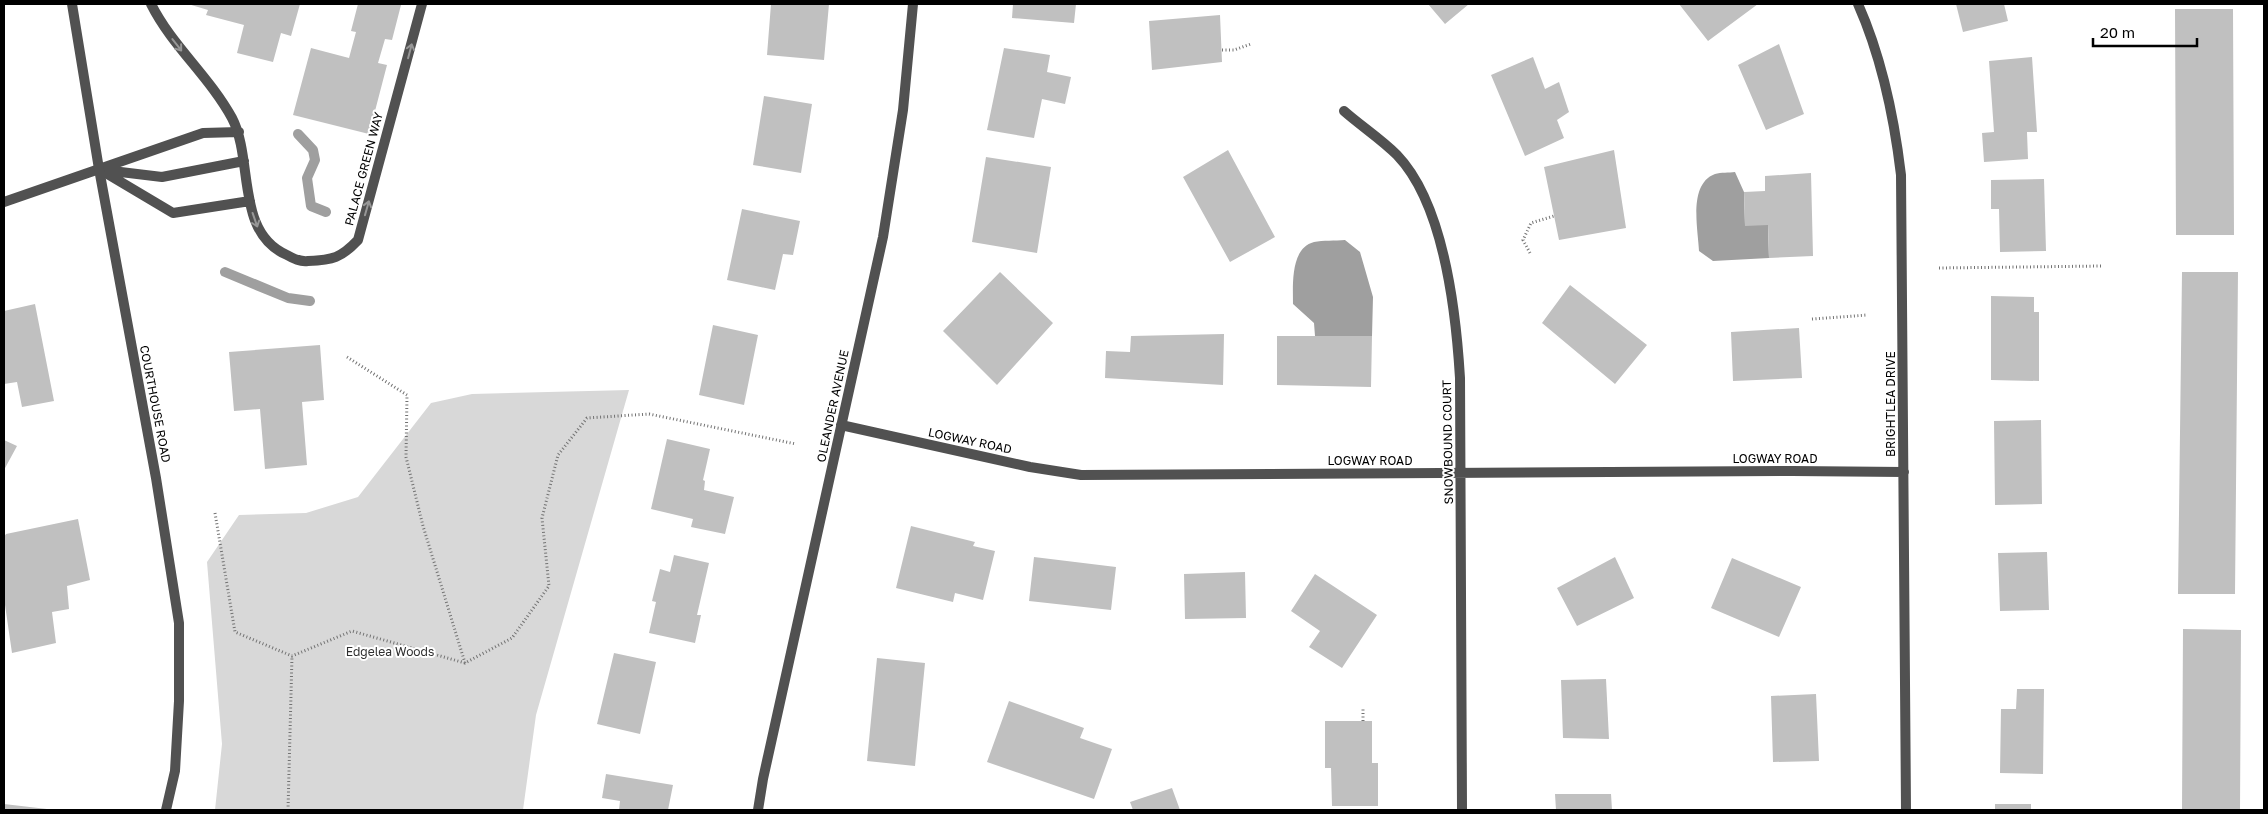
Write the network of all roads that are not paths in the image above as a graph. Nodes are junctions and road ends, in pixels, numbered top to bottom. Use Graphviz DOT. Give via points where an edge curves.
graph roads {
  1 [pos="72,4"];
  2 [pos="151,4"];
  3 [pos="422,4"];
  4 [pos="913,4"];
  5 [pos="1858,4"];
  6 [pos="1344,111"];
  7 [pos="239,132"];
  8 [pos="244,161"];
  9 [pos="99,169"];
  10 [pos="250,201"];
  11 [pos="4,202"];
  12 [pos="841,425"];
  13 [pos="1904,472"];
  14 [pos="1461,473"];
  15 [pos="166,810"];
  16 [pos="758,810"];
  17 [pos="1462,810"];
  18 [pos="1906,810"];
  1 -- 9 [label="street, COURTHOUSE ROAD"];
  2 -- 7 [label="street, PALACE GREEN WAY, one-way" via="177,46 206,78"];
  10 -- 3 [label="street, PALACE GREEN WAY, one-way" via="260,234 275,250 301,262 328,260 344,254 358,240"];
  4 -- 12 [label="street, OLEANDER AVENUE" via="903,110 883,237"];
  5 -- 13 [label="street, BRIGHTLEA DRIVE" via="1869,29 1889,99 1901,175"];
  6 -- 14 [label="street, SNOWBOUND COURT" via="1397,155 1415,180 1435,227 1448,274 1456,324"];
  7 -- 8 [label="street, PALACE GREEN WAY"];
  7 -- 9 [label="street" via="204,133"];
  8 -- 9 [label="street" via="162,177"];
  8 -- 10 [label="street, PALACE GREEN WAY"];
  9 -- 10 [label="street" via="173,213"];
  9 -- 11 [label="street"];
  9 -- 15 [label="street, COURTHOUSE ROAD" via="156,478 179,624 175,771"];
  12 -- 14 [label="street, LOGWAY ROAD" via="1030,467 1081,475"];
  12 -- 16 [label="street, OLEANDER AVENUE"];
  13 -- 14 [label="street, LOGWAY ROAD"];
  13 -- 18 [label="street, BRIGHTLEA DRIVE"];
  14 -- 17 [label="street, SNOWBOUND COURT"];
}
